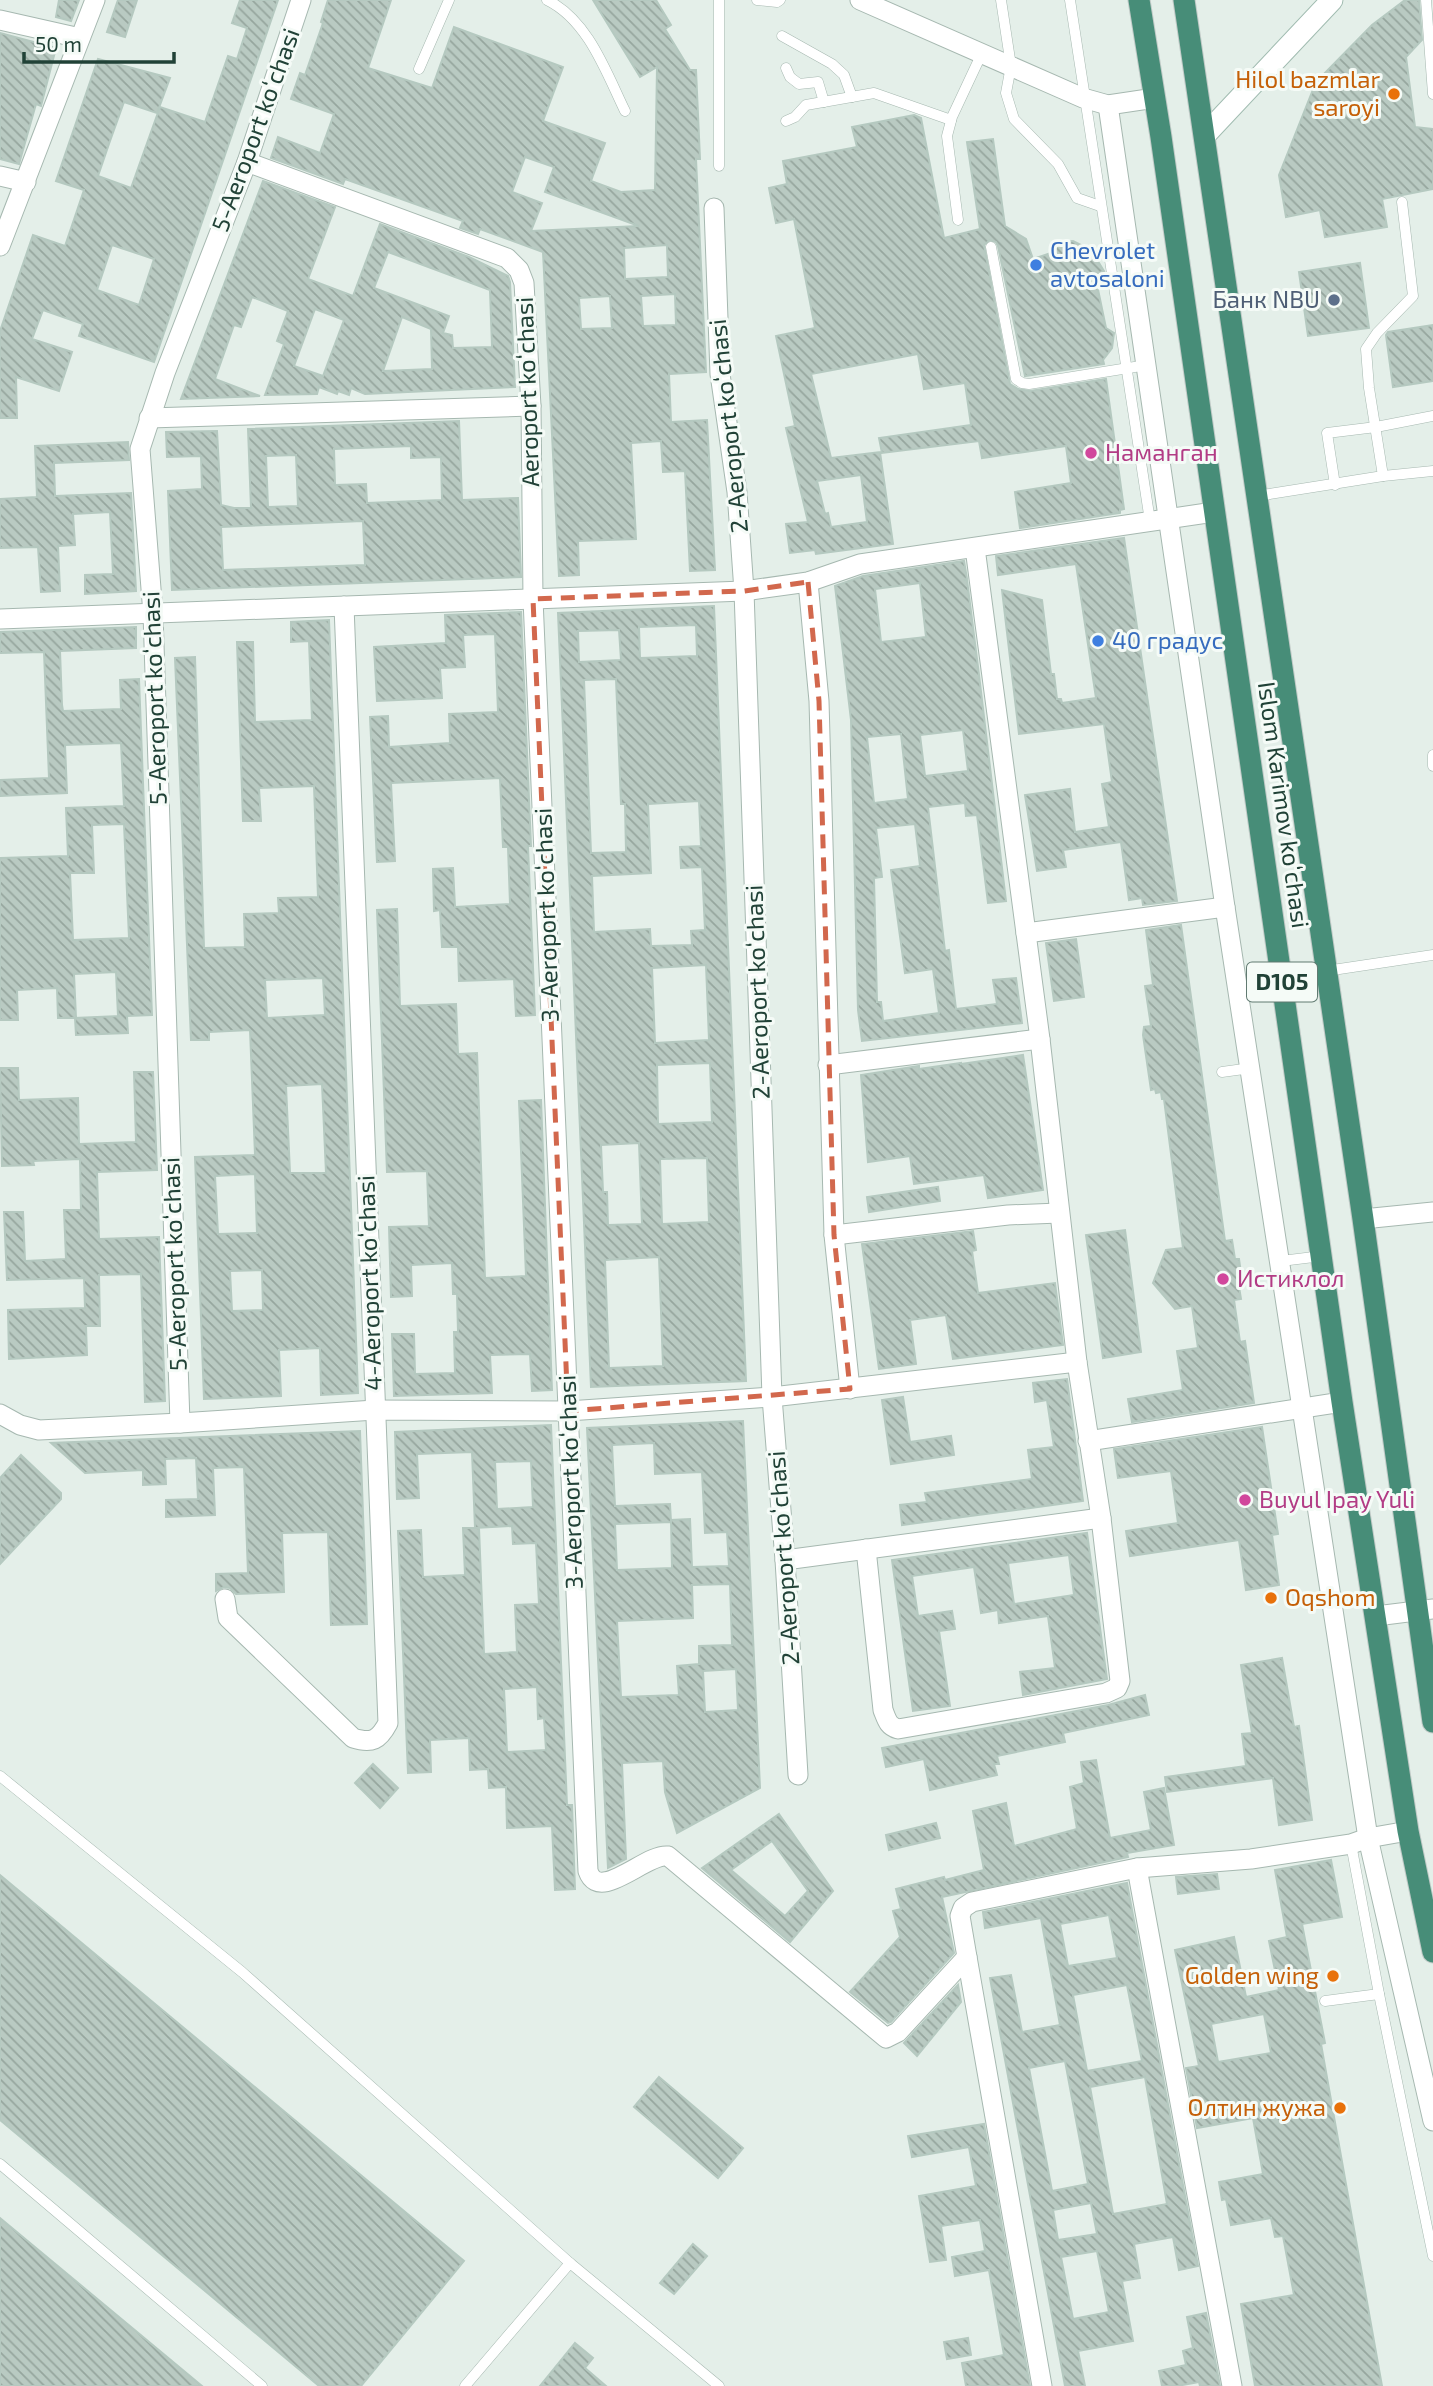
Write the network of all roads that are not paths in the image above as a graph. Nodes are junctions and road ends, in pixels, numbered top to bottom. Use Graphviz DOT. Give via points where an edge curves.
graph roads {
  1 [pos="95,0"];
  2 [pos="301,0"];
  3 [pos="449,0"];
  4 [pos="548,0"];
  5 [pos="719,0"];
  6 [pos="757,0"];
  7 [pos="780,0"];
  8 [pos="860,0"];
  9 [pos="1002,0"];
  10 [pos="1070,0"];
  11 [pos="1139,0"];
  12 [pos="1184,0"];
  13 [pos="1332,0"];
  14 [pos="1426,0"];
  15 [pos="0,20"];
  16 [pos="782,36"];
  17 [pos="80,38"];
  18 [pos="982,53"];
  19 [pos="1010,66"];
  20 [pos="786,68"];
  21 [pos="419,69"];
  22 [pos="1433,94"];
  23 [pos="852,97"];
  24 [pos="1155,97"];
  25 [pos="1083,98"];
  26 [pos="824,102"];
  27 [pos="1108,105"];
  28 [pos="625,111"];
  29 [pos="951,120"];
  30 [pos="786,121"];
  31 [pos="1205,135"];
  32 [pos="247,162"];
  33 [pos="719,166"];
  34 [pos="0,176"];
  35 [pos="26,183"];
  36 [pos="1402,202"];
  37 [pos="1100,206"];
  38 [pos="714,208"];
  39 [pos="958,220"];
  40 [pos="0,246"];
  41 [pos="991,247"];
  42 [pos="1147,365"];
  43 [pos="1126,368"];
  44 [pos="531,406"];
  45 [pos="1433,416"];
  46 [pos="149,418"];
  47 [pos="1376,427"];
  48 [pos="1433,471"];
  49 [pos="1383,475"];
  50 [pos="1335,485"];
  51 [pos="1255,496"];
  52 [pos="1214,512"];
  53 [pos="1170,519"];
  54 [pos="1150,521"];
  55 [pos="975,548"];
  56 [pos="808,582"];
  57 [pos="744,592"];
  58 [pos="533,599"];
  59 [pos="344,606"];
  60 [pos="153,614"];
  61 [pos="0,619"];
  62 [pos="1433,755"];
  63 [pos="1433,766"];
  64 [pos="1225,907"];
  65 [pos="1026,933"];
  66 [pos="1433,955"];
  67 [pos="1326,971"];
  68 [pos="1040,1039"];
  69 [pos="828,1065"];
  70 [pos="1251,1068"];
  71 [pos="1222,1072"];
  72 [pos="1433,1212"];
  73 [pos="1059,1213"];
  74 [pos="1363,1219"];
  75 [pos="834,1235"];
  76 [pos="1322,1256"];
  77 [pos="1281,1261"];
  78 [pos="1077,1362"];
  79 [pos="849,1389"];
  80 [pos="772,1397"];
  81 [pos="1342,1402"];
  82 [pos="1302,1408"];
  83 [pos="375,1410"];
  84 [pos="568,1411"];
  85 [pos="0,1414"];
  86 [pos="180,1423"];
  87 [pos="1088,1441"];
  88 [pos="1101,1518"];
  89 [pos="866,1549"];
  90 [pos="785,1560"];
  91 [pos="225,1599"];
  92 [pos="1425,1610"];
  93 [pos="1376,1616"];
  94 [pos="1433,1722"];
  95 [pos="798,1775"];
  96 [pos="0,1776"];
  97 [pos="1408,1831"];
  98 [pos="1359,1841"];
  99 [pos="1137,1868"];
  100 [pos="1433,1952"];
  101 [pos="967,1957"];
  102 [pos="1379,1994"];
  103 [pos="1325,2001"];
  104 [pos="1433,2121"];
  105 [pos="0,2164"];
  106 [pos="1433,2256"];
  107 [pos="570,2263"];
  108 [pos="262,2386"];
  109 [pos="466,2386"];
  110 [pos="719,2386"];
  111 [pos="1042,2386"];
  112 [pos="1231,2386"];
  1 -- 17 [label="street"];
  2 -- 32 [label="street, 5-Aeroport koʻchasi"];
  3 -- 21 [label="lane"];
  4 -- 28 [label="lane" via="561,7 592,44"];
  5 -- 33 [label="lane"];
  6 -- 7 [label="lane"];
  8 -- 18 [label="street"];
  9 -- 19 [label="lane"];
  10 -- 25 [label="lane"];
  11 -- 24 [label="highway, Islom Karimov koʻchasi / D105"];
  12 -- 31 [label="highway, Islom Karimov koʻchasi / D105"];
  13 -- 31 [label="main road"];
  14 -- 22 [label="lane"];
  15 -- 17 [label="street"];
  16 -- 23 [label="lane" via="832,64 844,75"];
  17 -- 35 [label="street"];
  18 -- 19 [label="street"];
  18 -- 29 [label="lane"];
  19 -- 25 [label="street"];
  19 -- 37 [label="lane" via="1006,93 1014,119 1058,164 1077,198"];
  20 -- 26 [label="lane" via="799,84 817,82"];
  23 -- 26 [label="lane"];
  23 -- 29 [label="lane" via="874,93"];
  24 -- 27 [label="street"];
  24 -- 52 [label="highway, Islom Karimov koʻchasi / D105"];
  25 -- 27 [label="street"];
  25 -- 37 [label="lane"];
  26 -- 30 [label="lane" via="806,106"];
  27 -- 42 [label="street"];
  29 -- 39 [label="lane" via="947,136"];
  31 -- 51 [label="highway, Islom Karimov koʻchasi / D105"];
  32 -- 44 [label="street, Aeroport koʻchasi" via="507,258 524,283"];
  32 -- 46 [label="street, 5-Aeroport koʻchasi"];
  34 -- 35 [label="street"];
  35 -- 40 [label="street"];
  36 -- 47 [label="lane" via="1413,296 1366,349"];
  37 -- 43 [label="lane"];
  38 -- 57 [label="street, 2-Aeroport koʻchasi" via="720,374 737,492"];
  41 -- 43 [label="lane" via="1016,379 1030,384"];
  42 -- 43 [label="lane"];
  42 -- 53 [label="street"];
  43 -- 54 [label="lane"];
  44 -- 46 [label="street"];
  44 -- 58 [label="street, Aeroport koʻchasi"];
  45 -- 47 [label="lane"];
  46 -- 60 [label="street, 5-Aeroport koʻchasi" via="140,449"];
  47 -- 49 [label="lane"];
  47 -- 50 [label="lane" via="1327,433"];
  48 -- 49 [label="lane"];
  49 -- 50 [label="lane"];
  50 -- 51 [label="lane"];
  51 -- 67 [label="highway, Islom Karimov koʻchasi / D105"];
  52 -- 53 [label="street"];
  52 -- 76 [label="highway, Islom Karimov koʻchasi / D105"];
  53 -- 54 [label="street"];
  53 -- 64 [label="street"];
  54 -- 55 [label="street"];
  55 -- 56 [label="street" via="860,564"];
  55 -- 65 [label="street"];
  56 -- 57 [label="street"];
  56 -- 69 [label="street" via="819,701"];
  57 -- 58 [label="street"];
  57 -- 80 [label="street, 2-Aeroport koʻchasi"];
  58 -- 59 [label="street"];
  58 -- 84 [label="street, 3-Aeroport koʻchasi"];
  59 -- 60 [label="street"];
  59 -- 83 [label="street, 4-Aeroport koʻchasi"];
  60 -- 61 [label="street"];
  60 -- 86 [label="street, 5-Aeroport koʻchasi"];
  62 -- 63 [label="lane"];
  64 -- 65 [label="street"];
  64 -- 70 [label="street"];
  65 -- 68 [label="street"];
  66 -- 67 [label="lane"];
  67 -- 74 [label="highway, Islom Karimov koʻchasi / D105"];
  68 -- 69 [label="street"];
  68 -- 73 [label="street"];
  69 -- 75 [label="street"];
  70 -- 71 [label="lane"];
  70 -- 77 [label="street"];
  72 -- 74 [label="street"];
  73 -- 75 [label="street"];
  73 -- 78 [label="street"];
  74 -- 92 [label="highway, Islom Karimov koʻchasi / D105"];
  75 -- 79 [label="street"];
  76 -- 77 [label="lane"];
  76 -- 81 [label="highway, Islom Karimov koʻchasi / D105"];
  77 -- 82 [label="street"];
  78 -- 79 [label="street"];
  78 -- 87 [label="street"];
  79 -- 80 [label="street"];
  80 -- 84 [label="street"];
  80 -- 90 [label="street, 2-Aeroport koʻchasi"];
  81 -- 82 [label="street"];
  81 -- 93 [label="highway, Islom Karimov koʻchasi / D105"];
  82 -- 87 [label="street"];
  82 -- 98 [label="street"];
  83 -- 84 [label="street"];
  83 -- 86 [label="street"];
  83 -- 91 [label="street, 4-Aeroport koʻchasi" via="388,1723 382,1733 365,1742 353,1738 228,1618"];
  84 -- 101 [label="street, 3-Aeroport koʻchasi" via="591,1880 612,1881 659,1856 668,1856 886,2038 898,2032"];
  85 -- 86 [label="street" via="39,1430"];
  87 -- 88 [label="street"];
  88 -- 89 [label="street"];
  88 -- 89 [label="street" via="1121,1670 1117,1688 898,1729 888,1722 883,1710"];
  89 -- 90 [label="street"];
  90 -- 95 [label="street, 2-Aeroport koʻchasi"];
  92 -- 93 [label="street"];
  92 -- 94 [label="highway, Islom Karimov koʻchasi / D105"];
  93 -- 97 [label="highway, Islom Karimov koʻchasi / D105"];
  96 -- 107 [label="lane" via="242,1972"];
  97 -- 98 [label="street"];
  97 -- 100 [label="highway, Islom Karimov koʻchasi / D105"];
  98 -- 99 [label="street" via="1251,1859"];
  98 -- 102 [label="lane"];
  98 -- 104 [label="street"];
  99 -- 101 [label="street" via="972,1902 960,1916"];
  99 -- 112 [label="street"];
  101 -- 111 [label="street"];
  102 -- 103 [label="lane"];
  102 -- 106 [label="lane"];
  105 -- 108 [label="lane"];
  107 -- 109 [label="lane"];
  107 -- 110 [label="lane"];
}
